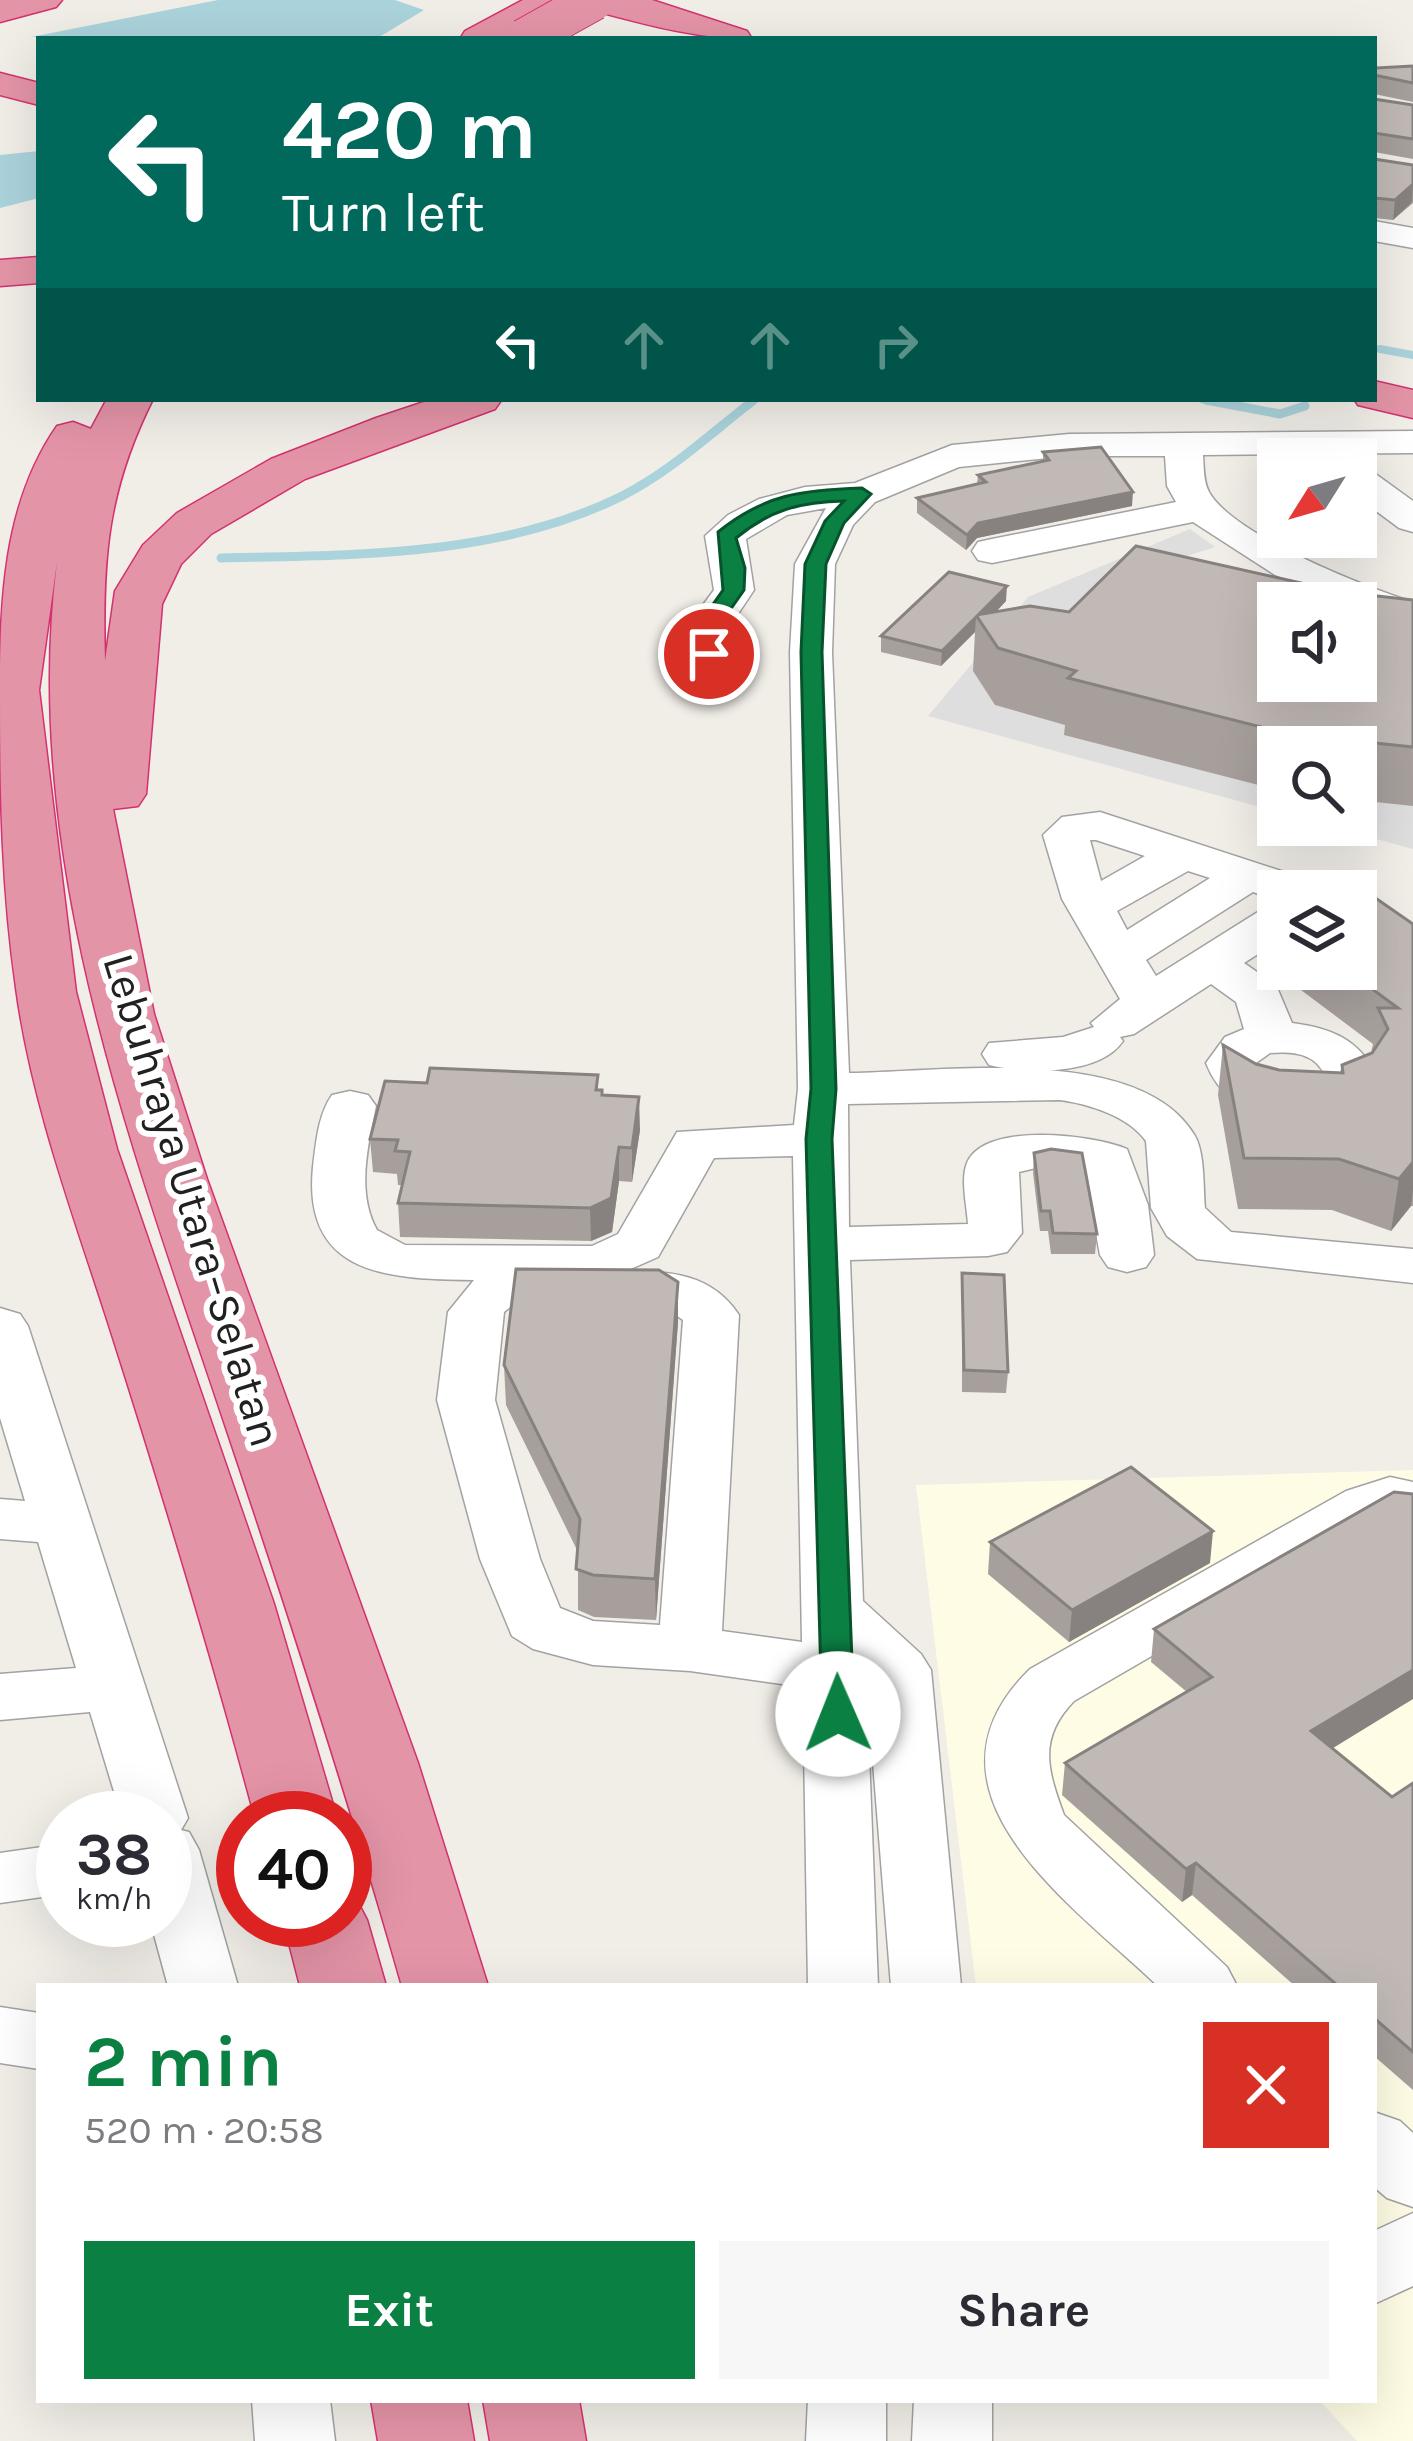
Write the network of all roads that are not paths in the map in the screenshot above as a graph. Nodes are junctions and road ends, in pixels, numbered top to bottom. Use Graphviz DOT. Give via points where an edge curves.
graph roads {
  1 [pos="44,0"];
  2 [pos="549,0"];
  3 [pos="593,0"];
  4 [pos="0,11"];
  5 [pos="749,23"];
  6 [pos="483,36"];
  7 [pos="529,36"];
  8 [pos="0,61"];
  9 [pos="36,68"];
  10 [pos="0,84"];
  11 [pos="36,93"];
  12 [pos="36,116"];
  13 [pos="0,118"];
  14 [pos="36,270"];
  15 [pos="0,273"];
  16 [pos="1399,397"];
  17 [pos="90,402"];
  18 [pos="128,402"];
  19 [pos="470,402"];
  20 [pos="1377,439"];
  21 [pos="1413,442"];
  22 [pos="1184,445"];
  23 [pos="1377,451"];
  24 [pos="1257,452"];
  25 [pos="1,485"];
  26 [pos="1377,489"];
  27 [pos="862,494"];
  28 [pos="1200,509"];
  29 [pos="1413,520"];
  30 [pos="992,551"];
  31 [pos="1413,616"];
  32 [pos="706,687"];
  33 [pos="14,690"];
  34 [pos="1185,853"];
  35 [pos="1248,874"];
  36 [pos="1257,877"];
  37 [pos="100,885"];
  38 [pos="1092,905"];
  39 [pos="1257,933"];
  40 [pos="1122,954"];
  41 [pos="1210,962"];
  42 [pos="1148,1004"];
  43 [pos="1271,1036"];
  44 [pos="1100,1066"];
  45 [pos="822,1094"];
  46 [pos="350,1106"];
  47 [pos="823,1244"];
  48 [pos="1127,1255"];
  49 [pos="1413,1266"];
  50 [pos="0,1326"];
  51 [pos="1413,1502"];
  52 [pos="0,1519"];
  53 [pos="60,1524"];
  54 [pos="836,1640"];
  55 [pos="690,1649"];
  56 [pos="113,1688"];
  57 [pos="0,1697"];
  58 [pos="146,1791"];
  59 [pos="288,1791"];
  60 [pos="36,1873"];
  61 [pos="0,1878"];
  62 [pos="192,1947"];
  63 [pos="332,1947"];
  64 [pos="202,1983"];
  65 [pos="342,1983"];
  66 [pos="444,1983"];
  67 [pos="843,1983"];
  68 [pos="926,1983"];
  69 [pos="1199,1983"];
  70 [pos="0,2035"];
  71 [pos="36,2041"];
  72 [pos="1377,2145"];
  73 [pos="1413,2177"];
  74 [pos="1413,2244"];
  75 [pos="1377,2270"];
  76 [pos="290,2403"];
  77 [pos="420,2403"];
  78 [pos="532,2403"];
  79 [pos="847,2403"];
  80 [pos="952,2403"];
  81 [pos="295,2441"];
  82 [pos="426,2441"];
  83 [pos="538,2441"];
  84 [pos="847,2441"];
  85 [pos="952,2441"];
  1 -- 4 [label="highway"];
  2 -- 6 [label="highway"];
  3 -- 5 [label="highway"];
  3 -- 7 [label="highway, bridge"];
  8 -- 9 [label="highway"];
  10 -- 11 [label="highway"];
  12 -- 13 [label="highway"];
  14 -- 15 [label="highway"];
  16 -- 20 [label="street"];
  17 -- 33 [label="highway, Lebuhraya Utara–Selatan" via="47,490"];
  18 -- 37 [label="highway, Lebuhraya Utara–Selatan" via="89,496 78,596 81,789"];
  19 -- 37 [label="highway" via="312,457 244,492 157,561 140,591"];
  21 -- 23 [label="street"];
  22 -- 24 [label="street"];
  22 -- 27 [label="street" via="1022,465 952,456"];
  22 -- 28 [label="street" via="1186,488"];
  25 -- 33 [label="highway"];
  26 -- 29 [label="street"];
  27 -- 32 [label="street" via="809,496 758,510 725,536 734,590 713,620"];
  27 -- 45 [label="street" via="835,521 815,564"];
  28 -- 30 [label="street"];
  28 -- 31 [label="street" via="1271,558"];
  33 -- 59 [label="highway, Lebuhraya Utara–Selatan" via="59,1054"];
  34 -- 35 [label="street"];
  34 -- 38 [label="street"];
  34 -- 38 [label="street" via="1078,826 1066,835 1066,853"];
  35 -- 36 [label="street"];
  35 -- 40 [label="street"];
  37 -- 66 [label="highway, Lebuhraya Utara–Selatan" via="124,1014 175,1179 378,1763"];
  38 -- 40 [label="street"];
  39 -- 41 [label="street"];
  40 -- 42 [label="street"];
  41 -- 42 [label="street"];
  41 -- 43 [label="street" via="1259,994"];
  42 -- 44 [label="street"];
  44 -- 45 [label="street" via="1060,1084 926,1071"];
  44 -- 49 [label="street" via="1172,1142 1178,1208 1216,1247"];
  45 -- 46 [label="street" via="696,1143 639,1245 597,1262 382,1259 361,1244 338,1199"];
  45 -- 47 [label="street"];
  47 -- 48 [label="street" via="988,1240 995,1233 998,1160 1012,1152 1094,1152 1108,1160"];
  47 -- 54 [label="street"];
  50 -- 53 [label="street"];
  51 -- 69 [label="street" via="1390,1497 1349,1515 1052,1685 1026,1712 1016,1744 1019,1782 1036,1828"];
  52 -- 53 [label="street"];
  53 -- 56 [label="street"];
  54 -- 55 [label="street"];
  54 -- 67 [label="street"];
  54 -- 68 [label="street" via="899,1670"];
  55 -- 55 [label="street" via="593,1643 534,1621 466,1400 476,1312 487,1295 503,1287 667,1288 711,1315"];
  56 -- 57 [label="street"];
  56 -- 58 [label="street"];
  60 -- 61 [label="street"];
  62 -- 64 [label="street"];
  63 -- 65 [label="highway"];
  70 -- 71 [label="street"];
  72 -- 73 [label="street"];
  74 -- 75 [label="street"];
  76 -- 81 [label="street"];
  77 -- 82 [label="highway"];
  78 -- 83 [label="highway"];
  79 -- 84 [label="street"];
  80 -- 85 [label="street"];
}
